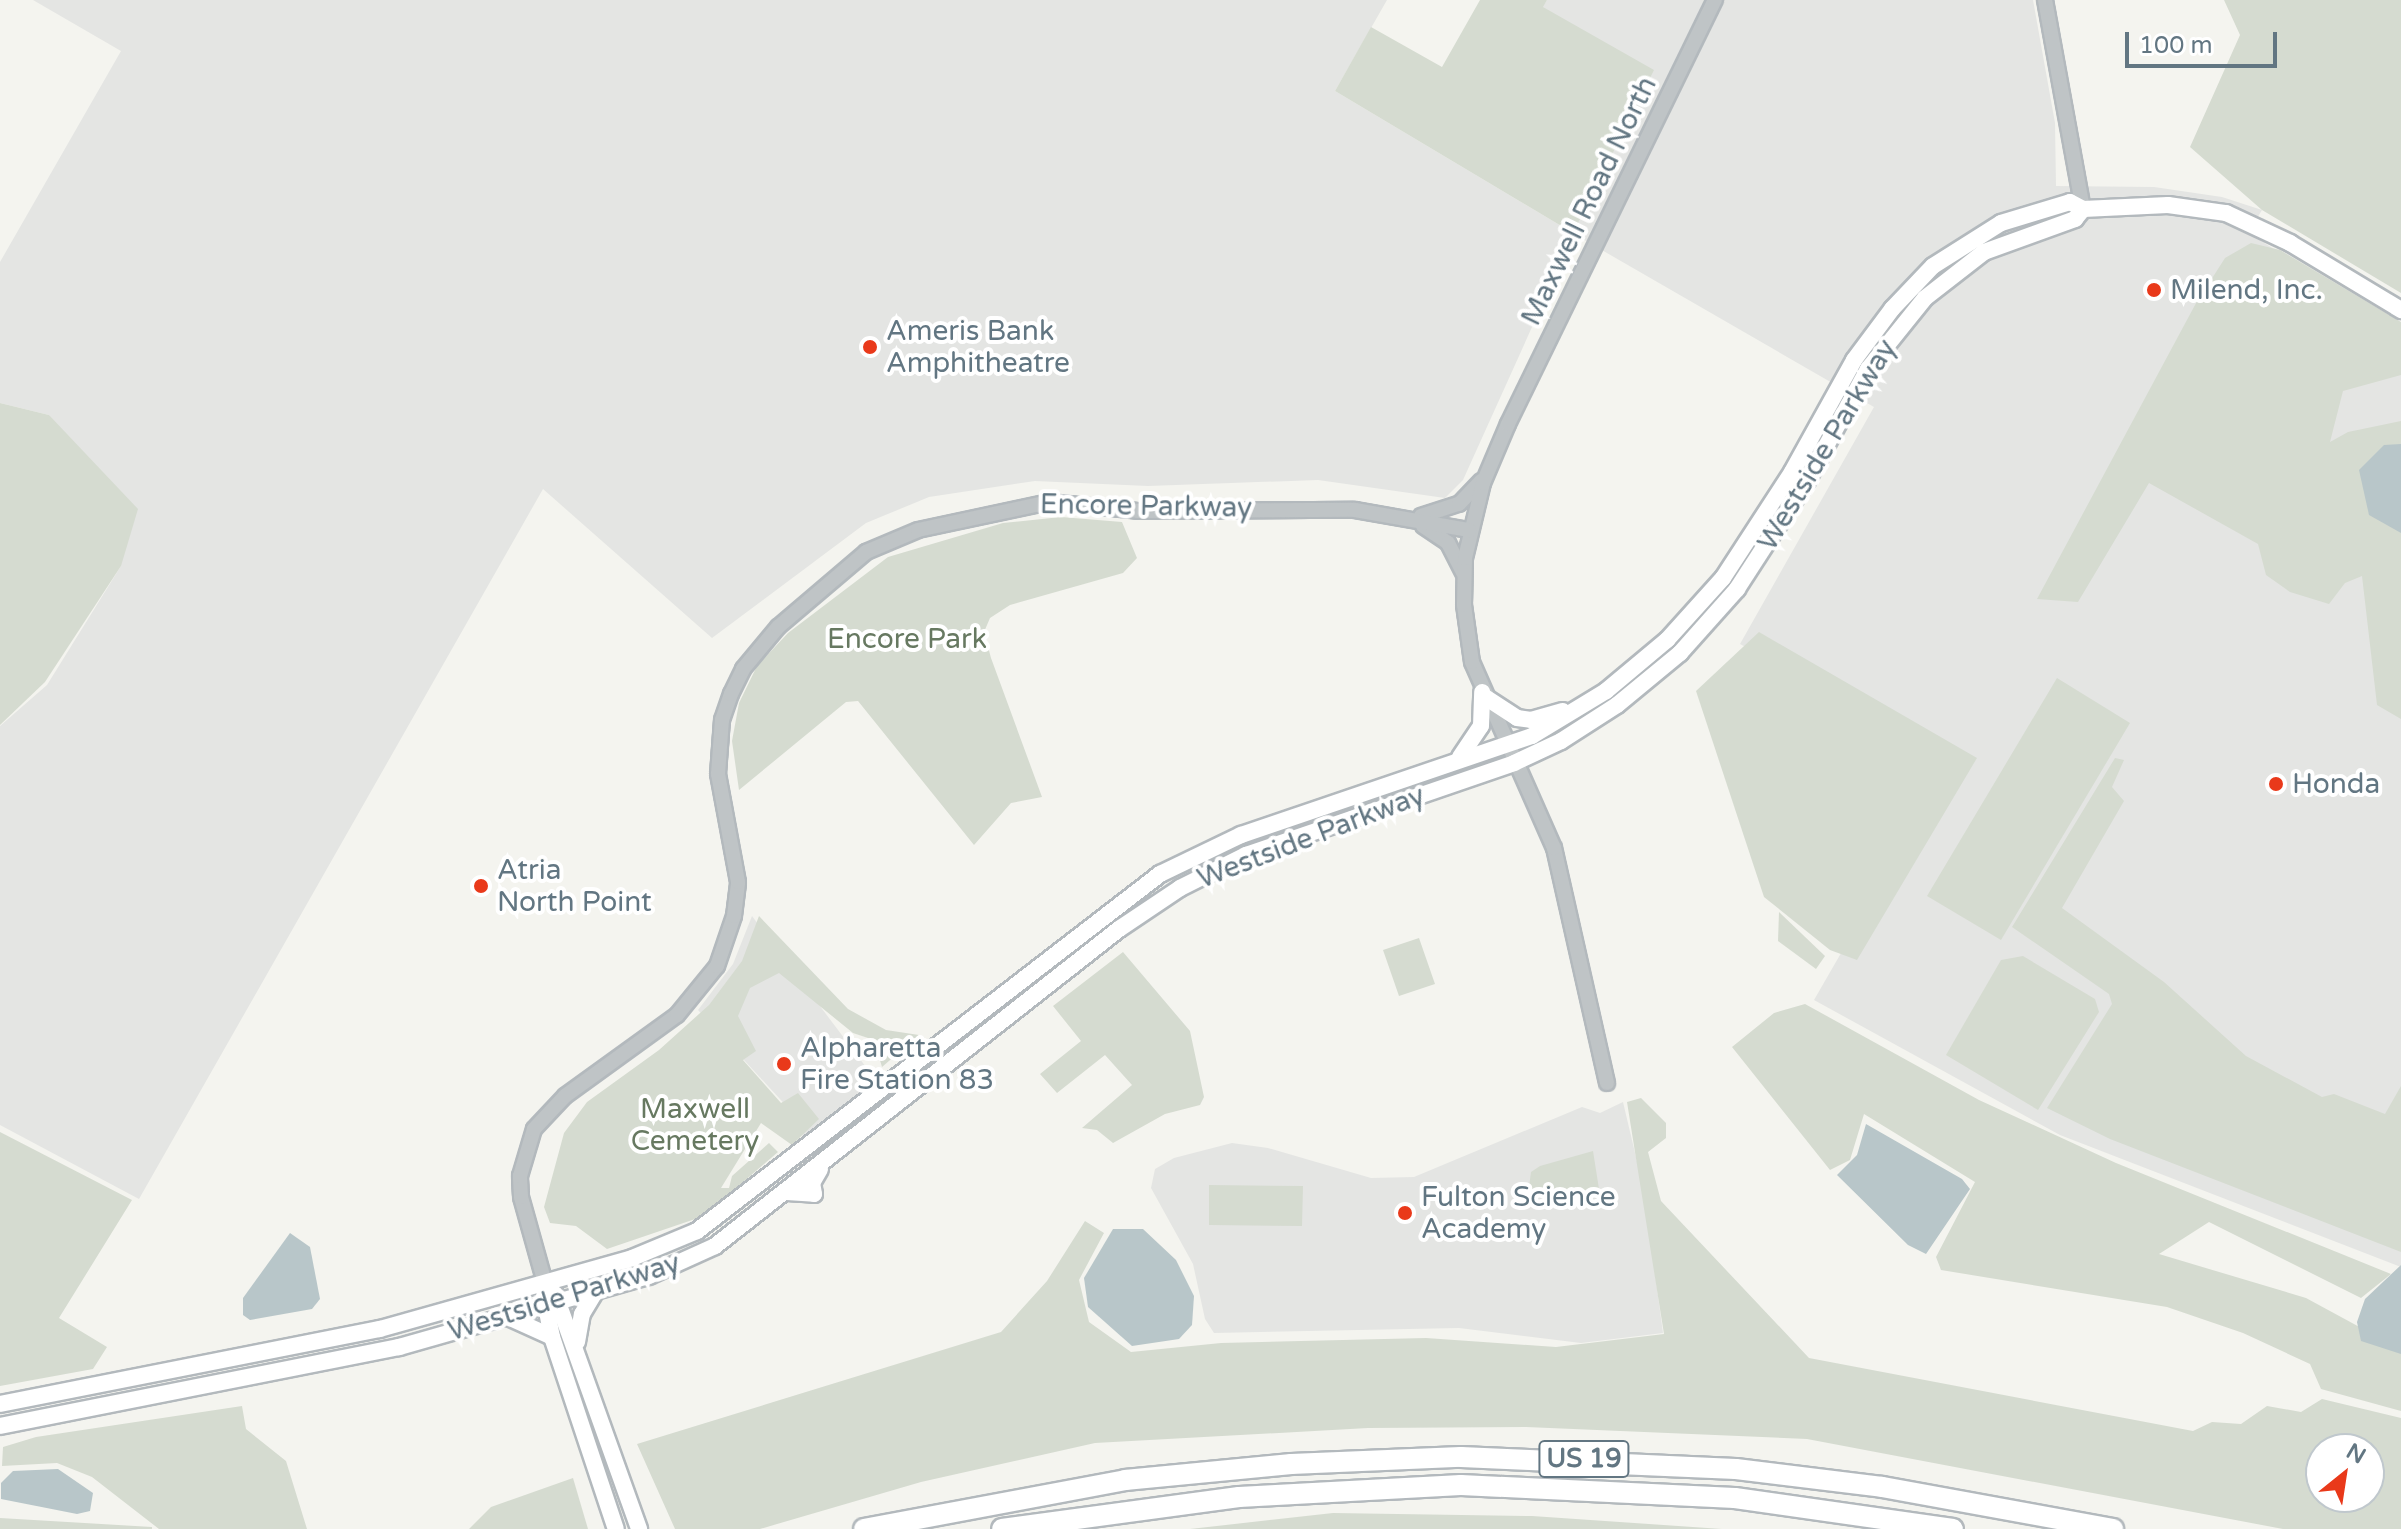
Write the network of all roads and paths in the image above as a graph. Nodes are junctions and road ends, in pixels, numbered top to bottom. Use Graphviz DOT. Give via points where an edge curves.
graph roads {
  1 [pos="1715,0"];
  2 [pos="2045,0"];
  3 [pos="2083,209"];
  4 [pos="2401,310"];
  5 [pos="1486,475"];
  6 [pos="1365,511"];
  7 [pos="1412,518"];
  8 [pos="1469,530"];
  9 [pos="1465,576"];
  10 [pos="1483,694"];
  11 [pos="1598,697"];
  12 [pos="1505,743"];
  13 [pos="1455,760"];
  14 [pos="1514,763"];
  15 [pos="1607,1083"];
  16 [pos="545,1283"];
  17 [pos="595,1292"];
  18 [pos="562,1301"];
  19 [pos="543,1306"];
  20 [pos="507,1317"];
  21 [pos="552,1337"];
  22 [pos="577,1343"];
  23 [pos="399,1347"];
  24 [pos="0,1404"];
  25 [pos="0,1426"];
  26 [pos="616,1529"];
  27 [pos="639,1529"];
  28 [pos="864,1529"];
  29 [pos="1002,1529"];
  30 [pos="1953,1529"];
  31 [pos="2113,1529"];
  1 -- 5 [label="street, Maxwell Road North"];
  2 -- 3 [label="street"];
  3 -- 4 [label="main road, Westside Parkway" via="2168,205 2226,213 2290,243"];
  3 -- 11 [label="main road, Westside Parkway" via="2070,202 2001,223 1954,250 1912,286 1854,360 1792,472 1723,578 1667,640"];
  3 -- 14 [label="main road, Westside Parkway" via="2075,219 2008,239 1944,279 1868,369 1772,537 1701,630 1617,705"];
  5 -- 7 [label="street" via="1459,504"];
  5 -- 8 [label="street"];
  6 -- 7 [label="street, Encore Parkway"];
  6 -- 9 [label="street" via="1440,534"];
  6 -- 16 [label="street, Encore Parkway" via="1017,505 897,537 866,552 778,627 743,669 722,720 718,774 738,882 734,916 717,966 677,1015 557,1103 534,1129 526,1150 521,1197"];
  7 -- 8 [label="street, Encore Parkway"];
  8 -- 9 [label="street"];
  9 -- 10 [label="street" via="1467,641"];
  10 -- 11 [label="main road" via="1501,711 1531,720"];
  10 -- 12 [label="street"];
  10 -- 13 [label="main road" via="1481,726"];
  11 -- 12 [label="main road, Westside Parkway" via="1553,726"];
  12 -- 13 [label="main road, Westside Parkway"];
  12 -- 14 [label="street"];
  13 -- 16 [label="main road, Westside Parkway" via="1241,835 1160,874 713,1222 649,1253"];
  14 -- 15 [label="street" via="1554,848"];
  14 -- 17 [label="main road, Westside Parkway" via="1246,855 1180,888 1119,929 828,1159 812,1183 814,1194 787,1192 699,1255"];
  16 -- 18 [label="main road"];
  16 -- 19 [label="main road, Encore Parkway"];
  16 -- 23 [label="main road" via="525,1300 440,1324"];
  16 -- 24 [label="main road, Westside Parkway" via="347,1336"];
  17 -- 18 [label="main road, Westside Parkway"];
  17 -- 22 [label="main road" via="582,1314"];
  18 -- 19 [label="main road, Westside Parkway"];
  18 -- 22 [label="main road"];
  19 -- 20 [label="main road, Westside Parkway"];
  19 -- 21 [label="main road, Encore Parkway"];
  20 -- 21 [label="main road"];
  20 -- 23 [label="main road, Westside Parkway"];
  21 -- 26 [label="main road, Encore Parkway"];
  22 -- 27 [label="main road"];
  23 -- 25 [label="main road, Westside Parkway"];
  28 -- 31 [label="highway, US 19" via="1125,1480 1305,1463 1475,1457 1736,1469 1882,1487"];
  29 -- 30 [label="highway, US 19" via="1239,1497 1461,1485 1735,1498"];
}
